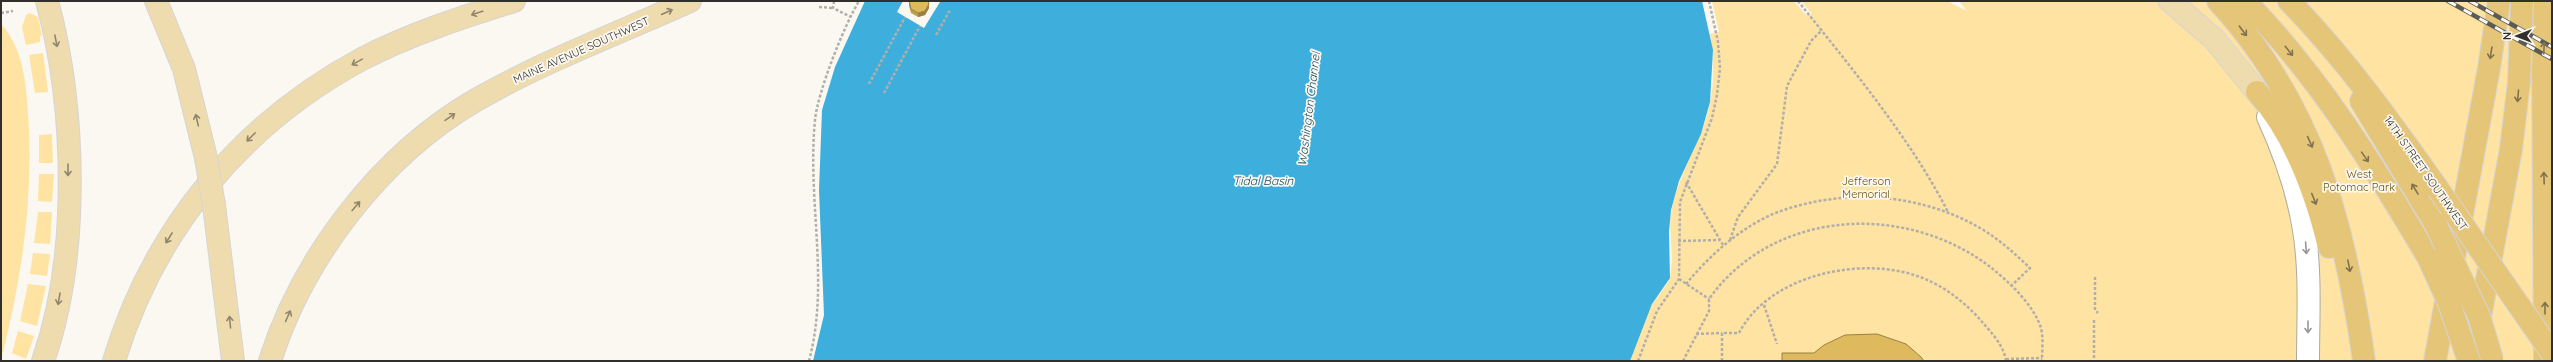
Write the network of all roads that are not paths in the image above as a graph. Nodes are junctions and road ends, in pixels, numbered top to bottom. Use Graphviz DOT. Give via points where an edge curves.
graph roads {
  1 [pos="47,1"];
  2 [pos="156,1"];
  3 [pos="514,1"];
  4 [pos="690,1"];
  5 [pos="2170,1"];
  6 [pos="2218,1"];
  7 [pos="2245,1"];
  8 [pos="2289,1"];
  9 [pos="2499,1"];
  10 [pos="2522,1"];
  11 [pos="2545,1"];
  12 [pos="2333,51"];
  13 [pos="2256,92"];
  14 [pos="2552,353"];
  15 [pos="2486,360"];
  16 [pos="43,361"];
  17 [pos="114,361"];
  18 [pos="233,361"];
  19 [pos="270,361"];
  20 [pos="2308,361"];
  21 [pos="2360,361"];
  22 [pos="2364,361"];
  23 [pos="2435,361"];
  24 [pos="2469,361"];
  25 [pos="2545,361"];
  1 -- 16 [label="main road, one-way" via="56,42 67,119 68,180 63,279 50,341"];
  18 -- 2 [label="main road, one-way, bridge" via="206,158 184,69"];
  3 -- 17 [label="main road, one-way" via="417,34 364,59 309,91 260,128 217,175 170,236 136,300"];
  19 -- 4 [label="main road, MAINE AVENUE SOUTHWEST, one-way" via="302,286 336,230 377,181 423,137 475,101 532,70"];
  5 -- 13 [label="main road" via="2214,39"];
  6 -- 22 [label="highway, one-way" via="2250,40 2276,78 2300,120 2321,169 2334,205 2348,263"];
  7 -- 24 [label="highway, one-way, bridge" via="2317,86 2389,191 2429,259"];
  8 -- 12 [label="highway, 14TH STREET SOUTHWEST"];
  9 -- 23 [label="highway, one-way"];
  10 -- 15 [label="highway, one-way" via="2519,82"];
  25 -- 11 [label="highway, one-way"];
  12 -- 14 [label="highway, 14TH STREET SOUTHWEST, bridge" via="2390,121"];
  15 -- 12 [label="highway, one-way, bridge" via="2479,316 2435,223 2377,131"];
  13 -- 20 [label="street, one-way" via="2279,142 2302,216 2306,246"];
  13 -- 21 [label="highway, one-way" via="2271,108 2283,128 2319,211"];
}
